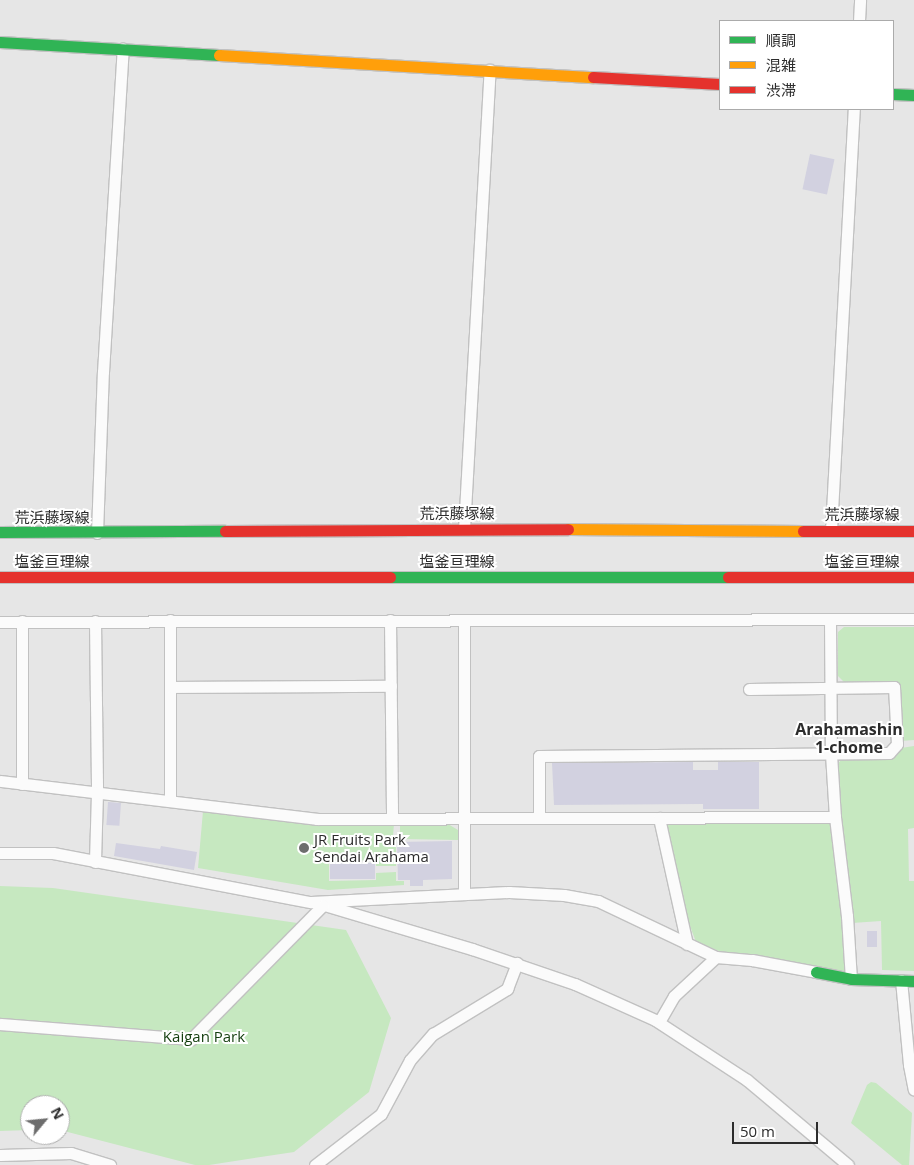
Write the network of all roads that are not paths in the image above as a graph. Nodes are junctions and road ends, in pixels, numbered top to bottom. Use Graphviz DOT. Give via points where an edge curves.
graph roads {
  1 [pos="860,0"];
  2 [pos="859,20"];
  3 [pos="0,42"];
  4 [pos="123,49"];
  5 [pos="490,70"];
  6 [pos="719,84"];
  7 [pos="894,94"];
  8 [pos="914,95"];
  9 [pos="854,110"];
  10 [pos="464,529"];
  11 [pos="831,530"];
  12 [pos="914,531"];
  13 [pos="0,532"];
  14 [pos="97,533"];
  15 [pos="0,577"];
  16 [pos="914,577"];
  17 [pos="830,619"];
  18 [pos="914,619"];
  19 [pos="170,620"];
  20 [pos="390,620"];
  21 [pos="464,620"];
  22 [pos="22,621"];
  23 [pos="95,621"];
  24 [pos="0,622"];
  25 [pos="390,686"];
  26 [pos="172,687"];
  27 [pos="832,687"];
  28 [pos="749,689"];
  29 [pos="831,754"];
  30 [pos="0,782"];
  31 [pos="22,784"];
  32 [pos="97,793"];
  33 [pos="170,800"];
  34 [pos="835,817"];
  35 [pos="465,818"];
  36 [pos="539,818"];
  37 [pos="659,818"];
  38 [pos="392,819"];
  39 [pos="0,853"];
  40 [pos="95,862"];
  41 [pos="464,893"];
  42 [pos="311,902"];
  43 [pos="323,905"];
  44 [pos="688,944"];
  45 [pos="716,957"];
  46 [pos="517,964"];
  47 [pos="851,978"];
  48 [pos="901,980"];
  49 [pos="914,980"];
  50 [pos="659,1022"];
  51 [pos="0,1024"];
  52 [pos="914,1090"];
  53 [pos="0,1155"];
  54 [pos="110,1165"];
  55 [pos="315,1165"];
  56 [pos="848,1165"];
  1 -- 2 [label="street"];
  3 -- 4 [label="street"];
  4 -- 5 [label="street"];
  4 -- 14 [label="street"];
  5 -- 6 [label="street"];
  5 -- 10 [label="street"];
  7 -- 8 [label="street"];
  9 -- 11 [label="street"];
  10 -- 11 [label="street, 荒浜藤塚線"];
  10 -- 14 [label="street, 荒浜藤塚線"];
  11 -- 12 [label="street, 荒浜藤塚線"];
  13 -- 14 [label="street, 荒浜藤塚線"];
  15 -- 16 [label="street, 塩釜亘理線"];
  17 -- 18 [label="street"];
  17 -- 21 [label="street"];
  17 -- 27 [label="street"];
  19 -- 20 [label="street"];
  19 -- 23 [label="street"];
  19 -- 26 [label="street"];
  20 -- 21 [label="street"];
  20 -- 25 [label="street"];
  21 -- 35 [label="street"];
  22 -- 23 [label="street"];
  22 -- 24 [label="street"];
  22 -- 31 [label="street"];
  23 -- 32 [label="street"];
  25 -- 26 [label="street"];
  25 -- 38 [label="street"];
  26 -- 33 [label="street"];
  27 -- 28 [label="street"];
  27 -- 29 [label="street"];
  27 -- 29 [label="street" via="894,687 897,744 889,753"];
  29 -- 34 [label="street"];
  29 -- 36 [label="street" via="539,756"];
  30 -- 31 [label="street"];
  31 -- 32 [label="street"];
  32 -- 33 [label="street"];
  32 -- 40 [label="street"];
  33 -- 38 [label="street" via="317,819"];
  34 -- 37 [label="street"];
  34 -- 47 [label="street"];
  35 -- 36 [label="street"];
  35 -- 38 [label="street"];
  35 -- 41 [label="street"];
  36 -- 37 [label="street"];
  37 -- 44 [label="street"];
  39 -- 40 [label="street" via="53,853"];
  40 -- 42 [label="street"];
  41 -- 42 [label="street"];
  41 -- 44 [label="street" via="541,893 598,901"];
  42 -- 43 [label="street"];
  43 -- 46 [label="street"];
  43 -- 51 [label="street" via="191,1039"];
  44 -- 45 [label="street"];
  45 -- 47 [label="street" via="752,960"];
  45 -- 50 [label="street" via="674,996"];
  46 -- 50 [label="street" via="575,984"];
  46 -- 55 [label="street" via="507,989 433,1034 410,1060 381,1114"];
  47 -- 48 [label="street"];
  48 -- 49 [label="street"];
  48 -- 52 [label="street"];
  50 -- 56 [label="street" via="747,1080"];
  53 -- 54 [label="street" via="71,1153"];
}
